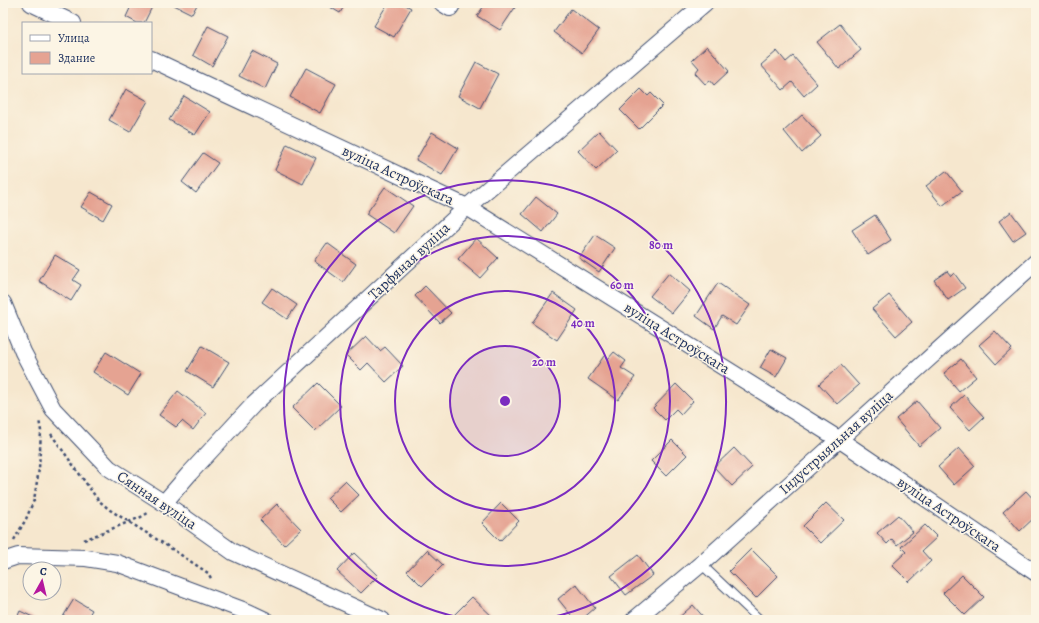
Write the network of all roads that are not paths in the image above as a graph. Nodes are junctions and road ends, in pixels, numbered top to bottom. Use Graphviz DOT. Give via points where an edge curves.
graph roads {
  1 [pos="31,3"];
  2 [pos="442,3"];
  3 [pos="453,3"];
  4 [pos="705,3"];
  5 [pos="71,22"];
  6 [pos="152,59"];
  7 [pos="467,207"];
  8 [pos="1036,262"];
  9 [pos="3,303"];
  10 [pos="840,440"];
  11 [pos="164,504"];
  12 [pos="3,560"];
  13 [pos="701,564"];
  14 [pos="1036,573"];
  15 [pos="246,616"];
  16 [pos="265,620"];
  17 [pos="382,620"];
  18 [pos="634,620"];
  19 [pos="760,620"];
  1 -- 5 [label="street"];
  2 -- 3 [label="street" via="450,8"];
  4 -- 7 [label="street, Тарфяная вуліца"];
  6 -- 7 [label="street, вуліца Астроўскага"];
  7 -- 10 [label="street, вуліца Астроўскага"];
  7 -- 11 [label="street, Тарфяная вуліца" via="253,405"];
  8 -- 10 [label="street, Індустрыяльная вуліца"];
  9 -- 11 [label="street, Сянная вуліца" via="23,352 53,409 110,468"];
  10 -- 13 [label="street, Індустрыяльная вуліца"];
  10 -- 14 [label="street, вуліца Астроўскага"];
  11 -- 17 [label="street, Сянная вуліца" via="233,552"];
  12 -- 15 [label="street" via="18,556 86,558 117,563 218,601"];
  13 -- 18 [label="street, Індустрыяльная вуліца"];
  13 -- 19 [label="lane"];
  15 -- 16 [label="street"];
}
